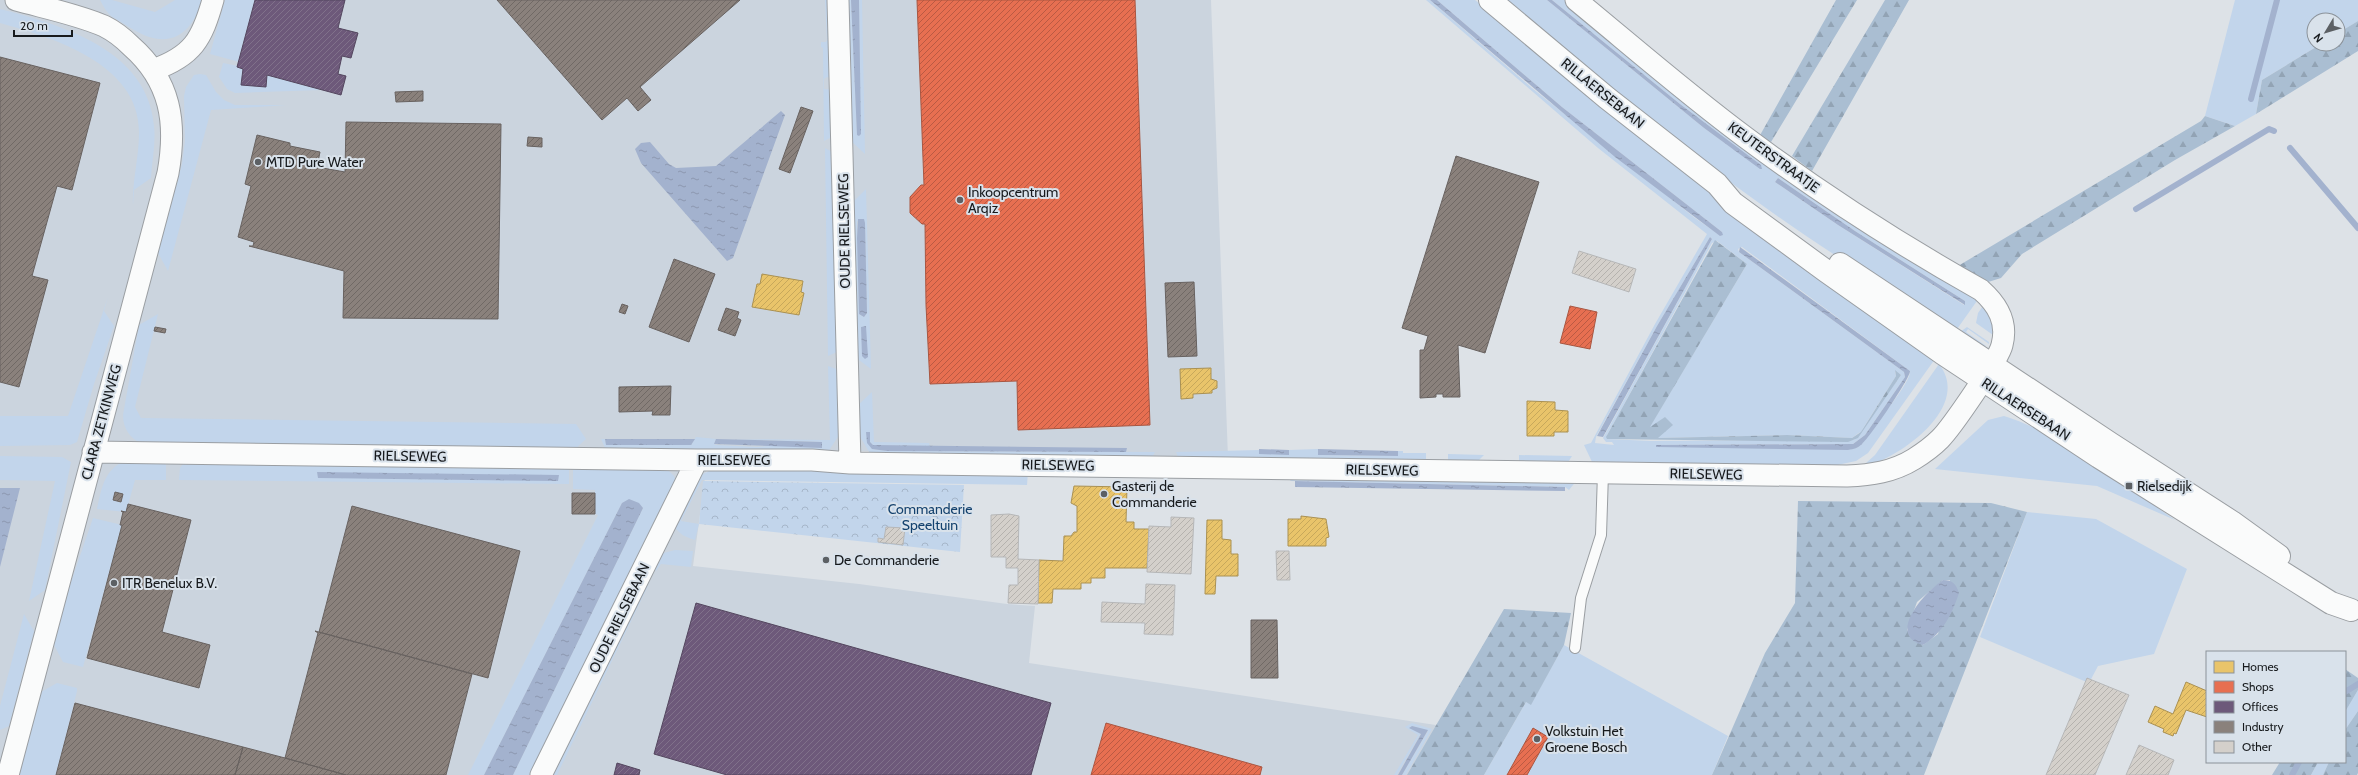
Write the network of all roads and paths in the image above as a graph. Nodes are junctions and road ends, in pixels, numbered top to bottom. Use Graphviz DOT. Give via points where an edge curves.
graph roads {
  1 [pos="16,0"];
  2 [pos="213,0"];
  3 [pos="838,0"];
  4 [pos="1490,0"];
  5 [pos="1576,0"];
  6 [pos="153,70"];
  7 [pos="1987,372"];
  8 [pos="93,452"];
  9 [pos="697,460"];
  10 [pos="850,463"];
  11 [pos="1603,473"];
  12 [pos="2354,612"];
  13 [pos="1575,648"];
  14 [pos="8,775"];
  15 [pos="541,775"];
  1 -- 6 [label="street, CLARA ZETKINWEG" via="104,26 120,35"];
  2 -- 6 [label="street" via="205,29 195,44 181,57"];
  3 -- 10 [label="street, OUDE RIELSEWEG"];
  4 -- 7 [label="street, RILLAERSEBAAN" via="1607,98 1716,184 1733,203 1820,267"];
  5 -- 7 [label="street, KEUTERSTRAATJE" via="1776,160 1826,195 1987,295 1999,309 2003,321 2002,347"];
  6 -- 8 [label="street, CLARA ZETKINWEG" via="171,113 173,145 164,188"];
  7 -- 11 [label="street, RIELSEWEG" via="1941,439 1914,459 1886,472 1847,476"];
  7 -- 12 [label="street, RILLAERSEBAAN" via="2305,588 2330,603"];
  8 -- 9 [label="street, RIELSEWEG"];
  8 -- 14 [label="street, CLARA ZETKINWEG"];
  9 -- 10 [label="street, RIELSEWEG" via="812,460"];
  9 -- 15 [label="street, OUDE RIELSEBAAN"];
  10 -- 11 [label="street, RIELSEWEG"];
  11 -- 13 [label="lane" via="1601,535 1581,598"];
}
